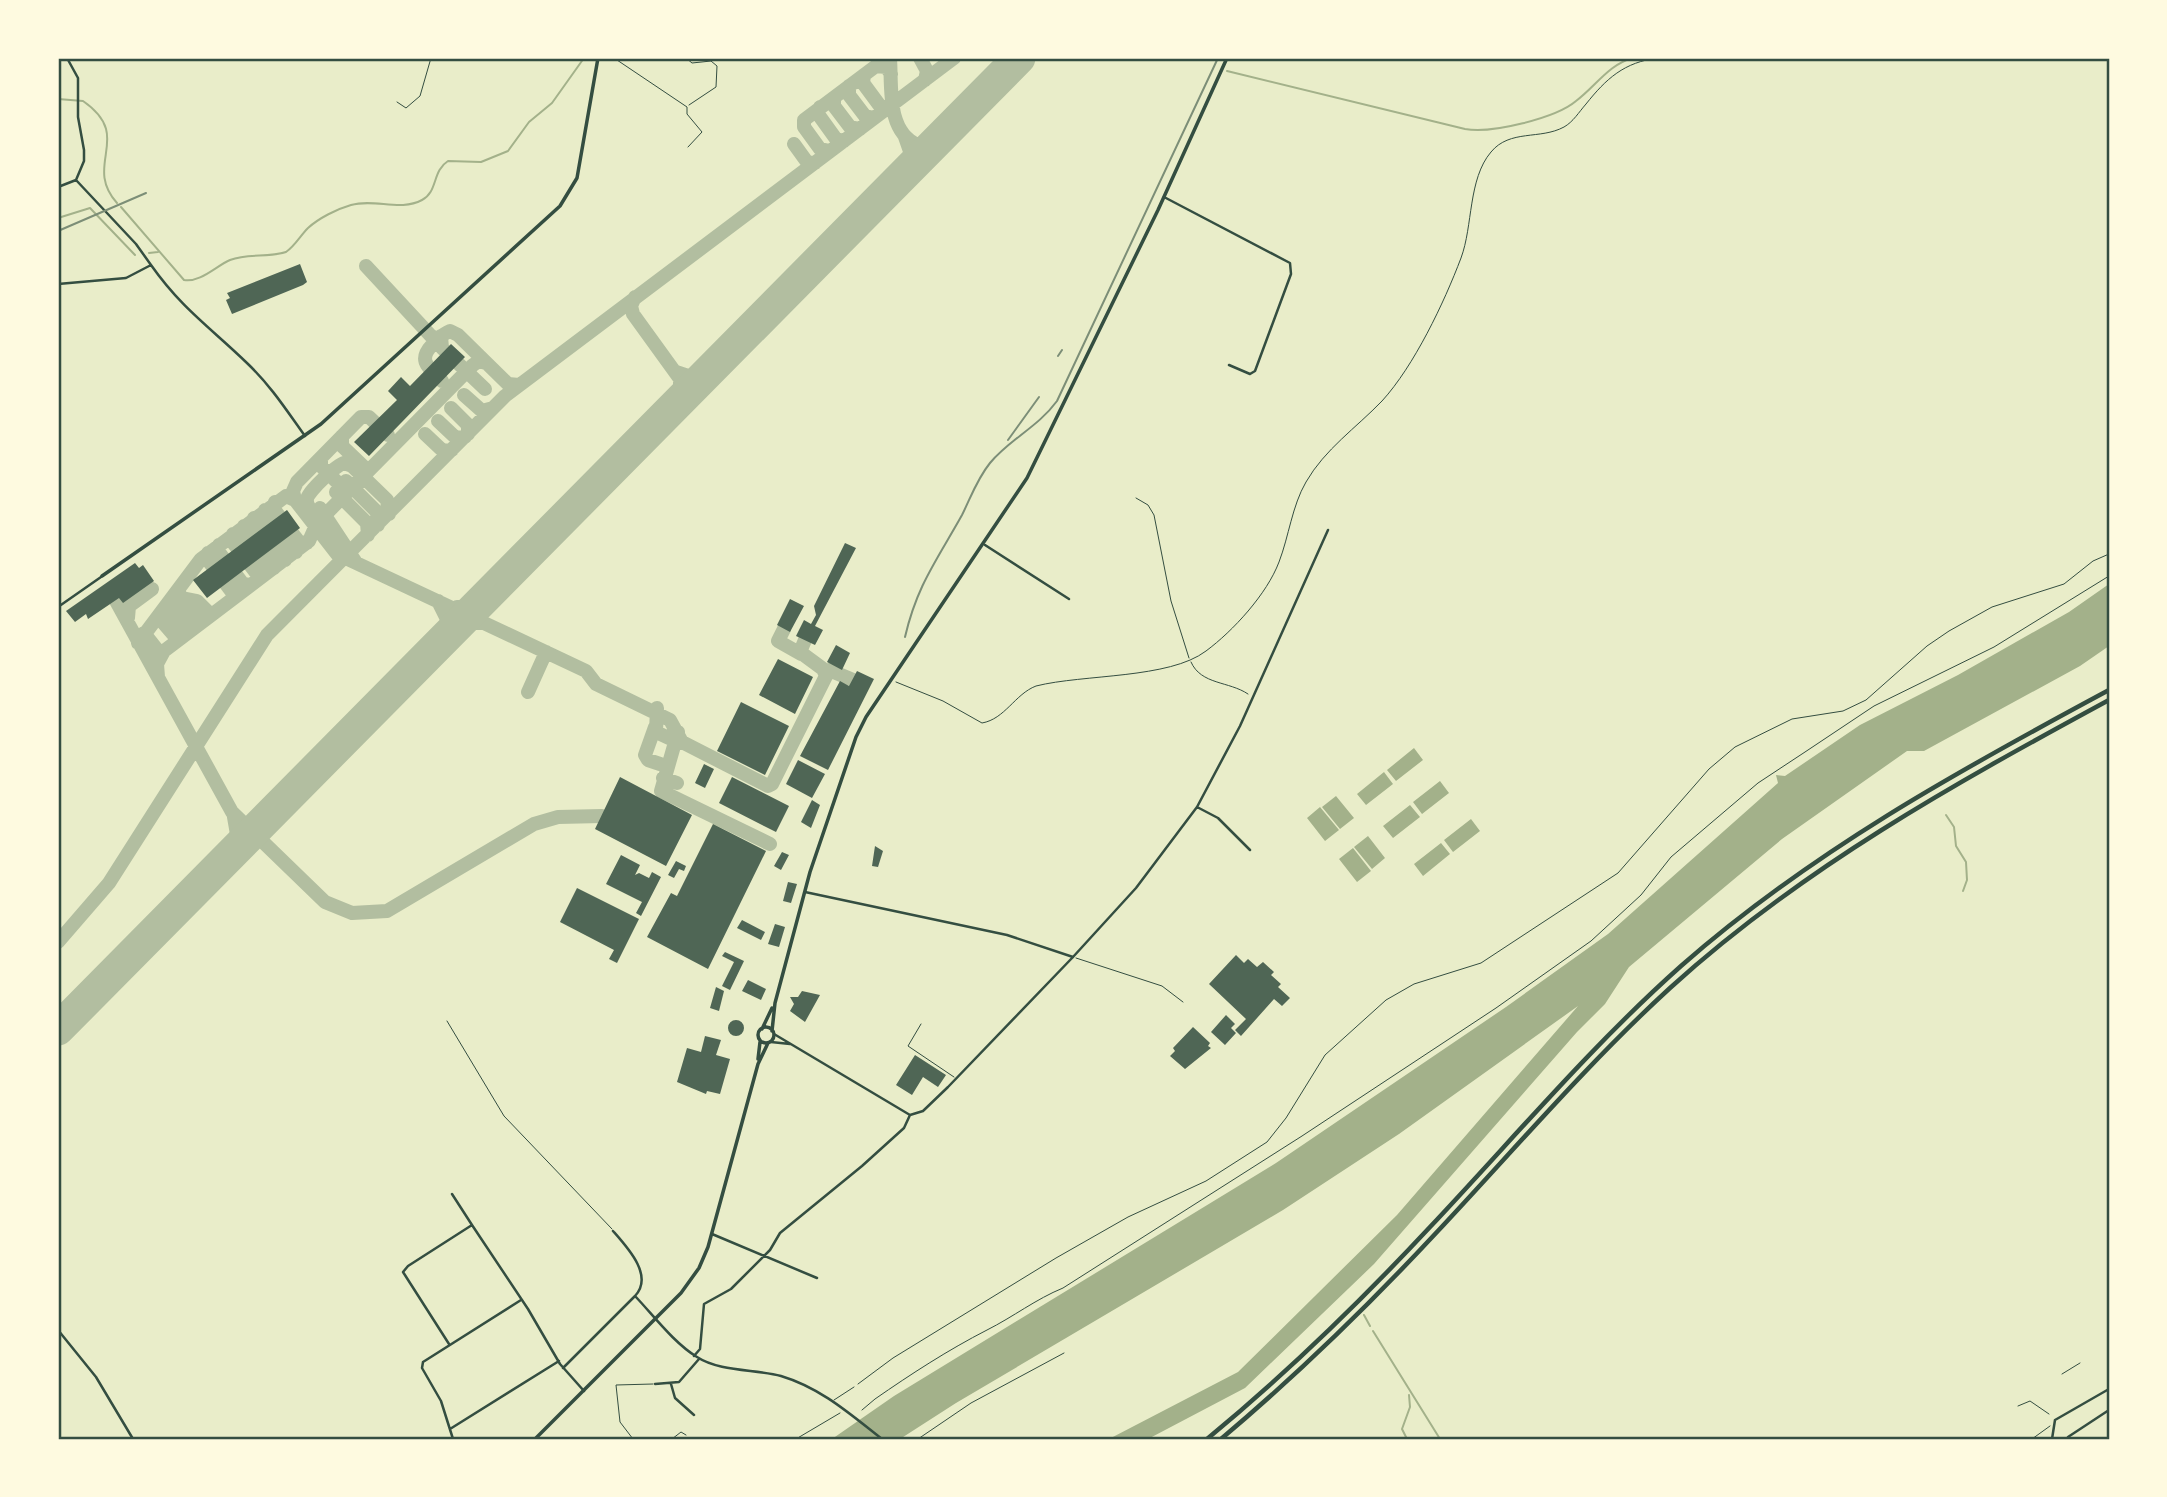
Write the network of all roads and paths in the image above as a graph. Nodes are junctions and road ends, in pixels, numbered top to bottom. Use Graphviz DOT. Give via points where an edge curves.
graph roads {
  1 [pos="66,58"];
  2 [pos="431,58"];
  3 [pos="598,58"];
  4 [pos="614,58"];
  5 [pos="685,58"];
  6 [pos="1227,58"];
  7 [pos="1658,58"];
  8 [pos="397,102"];
  9 [pos="687,107"];
  10 [pos="688,147"];
  11 [pos="76,180"];
  12 [pos="58,187"];
  13 [pos="1164,197"];
  14 [pos="150,265"];
  15 [pos="58,284"];
  16 [pos="1229,365"];
  17 [pos="305,436"];
  18 [pos="1136,498"];
  19 [pos="1328,530"];
  20 [pos="985,545"];
  21 [pos="2109,554"];
  22 [pos="102,576"];
  23 [pos="2109,576"];
  24 [pos="1069,599"];
  25 [pos="58,607"];
  26 [pos="1190,661"];
  27 [pos="891,681"];
  28 [pos="2109,690"];
  29 [pos="1254,697"];
  30 [pos="2109,700"];
  31 [pos="1197,807"];
  32 [pos="1250,850"];
  33 [pos="805,892"];
  34 [pos="1073,957"];
  35 [pos="1183,1002"];
  36 [pos="775,1003"];
  37 [pos="447,1021"];
  38 [pos="921,1024"];
  39 [pos="762,1029"];
  40 [pos="773,1032"];
  41 [pos="760,1040"];
  42 [pos="769,1042"];
  43 [pos="794,1044"];
  44 [pos="758,1064"];
  45 [pos="956,1079"];
  46 [pos="911,1115"];
  47 [pos="452,1194"];
  48 [pos="472,1226"];
  49 [pos="613,1231"];
  50 [pos="712,1234"];
  51 [pos="762,1257"];
  52 [pos="817,1278"];
  53 [pos="635,1296"];
  54 [pos="522,1300"];
  55 [pos="655,1317"];
  56 [pos="58,1330"];
  57 [pos="449,1344"];
  58 [pos="1064,1353"];
  59 [pos="694,1356"];
  60 [pos="699,1359"];
  61 [pos="559,1361"];
  62 [pos="2080,1363"];
  63 [pos="563,1368"];
  64 [pos="2062,1374"];
  65 [pos="655,1384"];
  66 [pos="671,1384"];
  67 [pos="854,1387"];
  68 [pos="584,1391"];
  69 [pos="2108,1391"];
  70 [pos="834,1400"];
  71 [pos="2018,1406"];
  72 [pos="845,1409"];
  73 [pos="862,1410"];
  74 [pos="2109,1410"];
  75 [pos="2049,1413"];
  76 [pos="694,1415"];
  77 [pos="2052,1425"];
  78 [pos="450,1429"];
  79 [pos="686,1435"];
  80 [pos="2068,1437"];
  81 [pos="133,1439"];
  82 [pos="453,1439"];
  83 [pos="535,1439"];
  84 [pos="633,1439"];
  85 [pos="672,1439"];
  86 [pos="796,1439"];
  87 [pos="882,1439"];
  88 [pos="918,1439"];
  89 [pos="1207,1439"];
  90 [pos="1221,1439"];
  91 [pos="2032,1439"];
  92 [pos="2052,1439"];
  1 -- 11 [label="street" via="77,74 84,150"];
  2 -- 8 [label="lane" via="420,96 406,108"];
  3 -- 17 [label="main road" via="581,164 571,193"];
  4 -- 9 [label="lane"];
  5 -- 9 [label="lane" via="692,63 714,62 718,80 713,90"];
  6 -- 13 [label="main road"];
  7 -- 26 [label="path" via="1636,62 1609,77 1564,127 1511,138 1488,155 1461,257 1416,350 1382,401 1311,474 1299,496 1279,562 1264,589 1212,646"];
  9 -- 10 [label="lane" via="687,114 702,132"];
  11 -- 12 [label="street"];
  11 -- 14 [label="street"];
  13 -- 16 [label="street" via="1290,263 1291,274 1255,371 1250,374"];
  13 -- 20 [label="main road" via="1038,459"];
  14 -- 15 [label="street" via="126,278"];
  14 -- 17 [label="street" via="186,311 273,390"];
  17 -- 22 [label="main road"];
  18 -- 26 [label="path" via="1154,515 1171,601"];
  19 -- 29 [label="street"];
  20 -- 24 [label="street"];
  20 -- 27 [label="main road"];
  21 -- 67 [label="path" via="2064,584 1992,607 1949,631 1866,701 1793,719 1735,747 1709,769 1618,873 1480,963 1415,984 1387,1000 1325,1055 1278,1131 1260,1147 1206,1181 1128,1217 1056,1258 893,1357"];
  22 -- 25 [label="street"];
  23 -- 73 [label="path" via="1994,647 1874,706 1758,783 1671,857 1617,920 1496,1009 1063,1288 965,1340"];
  26 -- 27 [label="path" via="1037,686 1021,693 996,719 982,723 943,701"];
  26 -- 29 [label="path" via="1203,678"];
  27 -- 33 [label="main road" via="856,737"];
  28 -- 89 [label="highway" via="1885,814 1718,935 1610,1034 1348,1311"];
  29 -- 31 [label="street"];
  30 -- 90 [label="highway" via="1884,825 1727,939 1618,1038 1354,1318"];
  31 -- 32 [label="street" via="1218,818"];
  31 -- 34 [label="street" via="1136,888"];
  33 -- 34 [label="street" via="1007,935"];
  33 -- 36 [label="main road"];
  34 -- 35 [label="lane" via="1162,986"];
  34 -- 45 [label="street"];
  36 -- 39 [label="main road"];
  36 -- 40 [label="main road"];
  37 -- 49 [label="lane" via="504,1116"];
  38 -- 45 [label="lane" via="908,1046"];
  39 -- 40 [label="main road"];
  39 -- 41 [label="main road"];
  40 -- 42 [label="main road"];
  40 -- 43 [label="street"];
  41 -- 42 [label="main road"];
  41 -- 44 [label="main road"];
  42 -- 43 [label="street"];
  42 -- 44 [label="main road"];
  43 -- 46 [label="street"];
  44 -- 50 [label="main road"];
  45 -- 46 [label="street" via="923,1111"];
  46 -- 51 [label="street" via="904,1128 871,1158 780,1233"];
  47 -- 48 [label="street"];
  48 -- 54 [label="street"];
  48 -- 57 [label="street" via="404,1272"];
  49 -- 53 [label="street" via="642,1274 642,1288"];
  50 -- 51 [label="street"];
  50 -- 55 [label="main road" via="696,1273"];
  51 -- 52 [label="street"];
  51 -- 59 [label="street" via="731,1289 704,1304 700,1349"];
  53 -- 55 [label="street"];
  53 -- 63 [label="street"];
  54 -- 57 [label="street"];
  54 -- 61 [label="street"];
  55 -- 59 [label="street"];
  55 -- 68 [label="main road"];
  56 -- 81 [label="street" via="96,1377"];
  57 -- 78 [label="street" via="423,1362 422,1368 441,1401"];
  58 -- 88 [label="lane"];
  59 -- 60 [label="street"];
  60 -- 66 [label="street" via="681,1380"];
  60 -- 70 [label="street" via="784,1377"];
  61 -- 63 [label="street"];
  61 -- 78 [label="street"];
  62 -- 64 [label="lane"];
  63 -- 68 [label="street"];
  65 -- 66 [label="street"];
  65 -- 84 [label="lane" via="616,1385 620,1423"];
  66 -- 76 [label="street" via="675,1398"];
  67 -- 70 [label="lane"];
  68 -- 83 [label="main road"];
  69 -- 77 [label="street"];
  70 -- 72 [label="street"];
  71 -- 75 [label="lane" via="2029,1401"];
  72 -- 86 [label="path"];
  72 -- 87 [label="street"];
  74 -- 80 [label="street"];
  77 -- 91 [label="path"];
  77 -- 92 [label="street"];
  78 -- 82 [label="street"];
  79 -- 85 [label="lane" via="681,1432"];
}
